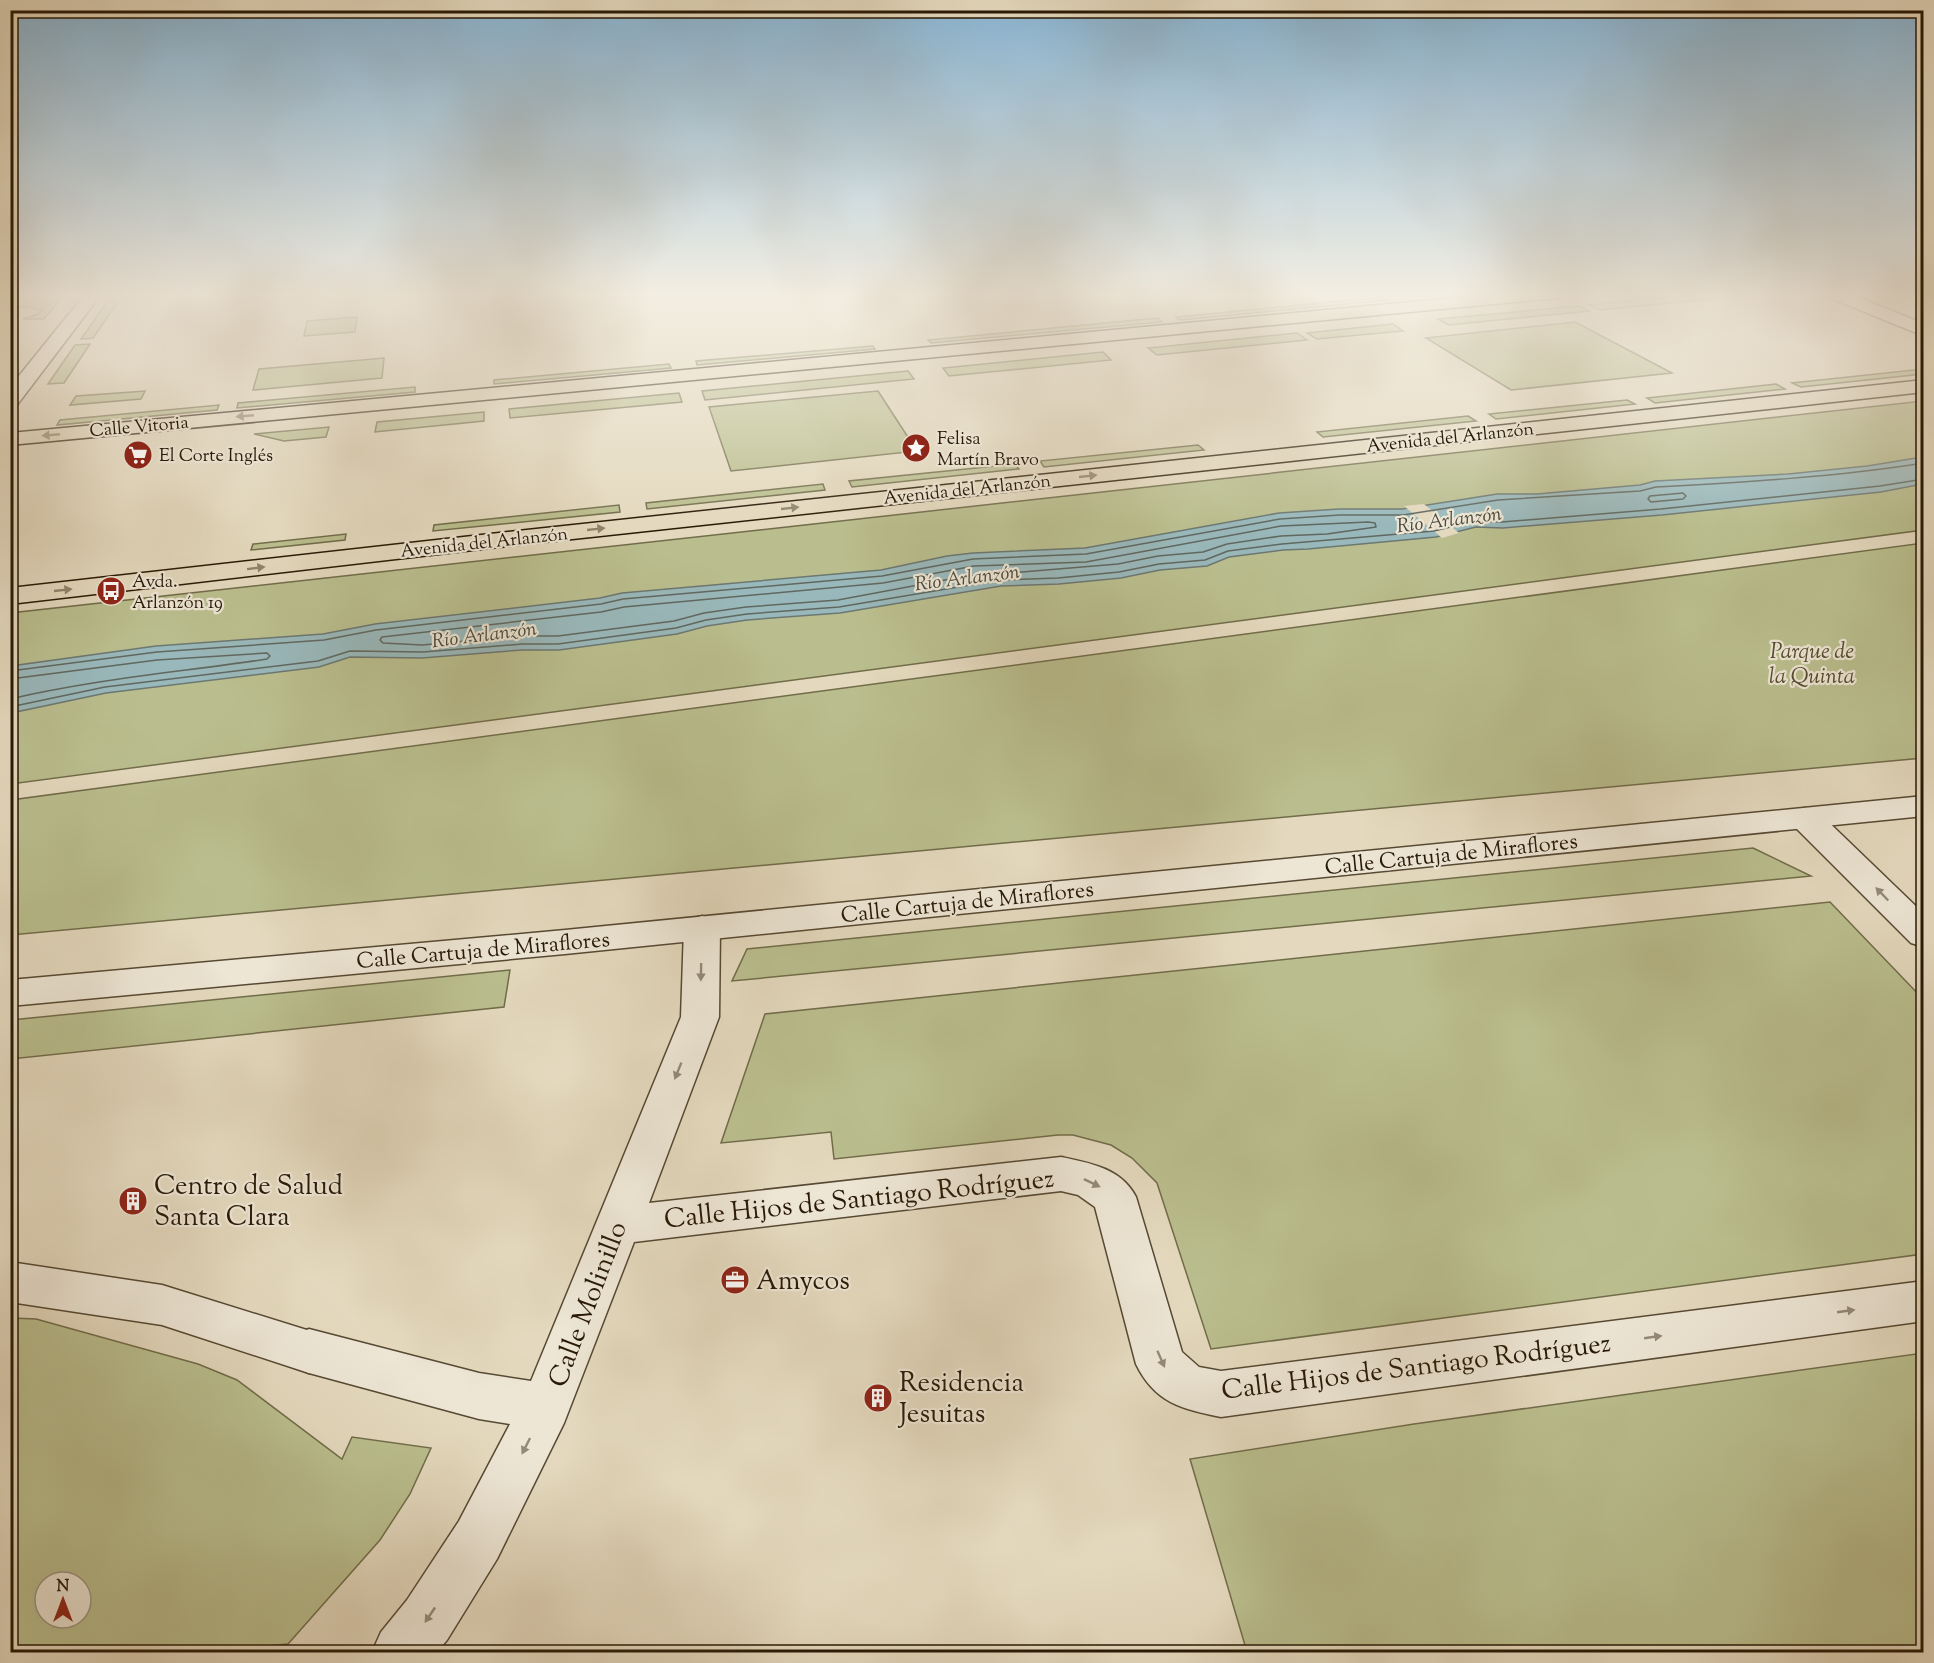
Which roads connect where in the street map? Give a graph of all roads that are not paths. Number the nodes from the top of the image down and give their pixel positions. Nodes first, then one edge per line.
1 (34, 371) edge
2 (729, 371) edge
3 (1923, 386) edge
4 (10, 401) edge
5 (10, 438) edge
6 (10, 596) edge
7 (1923, 806) edge
8 (1805, 818) junction
9 (702, 928) junction
10 (1923, 935) edge
11 (10, 993) edge
12 (618, 1225) junction
13 (10, 1282) edge
14 (1923, 1301) edge
15 (546, 1407) junction
16 (401, 1653) edge

1 - 4 street
2 -> 5 highway, Calle Vitoria
6 -> 3 highway, Avenida del Arlanzón
7 - 8 street, Calle Cartuja de Miraflores
8 - 9 street, Calle Cartuja de Miraflores
10 -> 8 street
9 - 11 street, Calle Cartuja de Miraflores
9 -> 12 street, Calle Molinillo
12 -> 14 street, Calle Hijos de Santiago Rodríguez
12 - 15 street, Calle Molinillo
13 - 15 street
15 -> 16 street, Calle Molinillo

